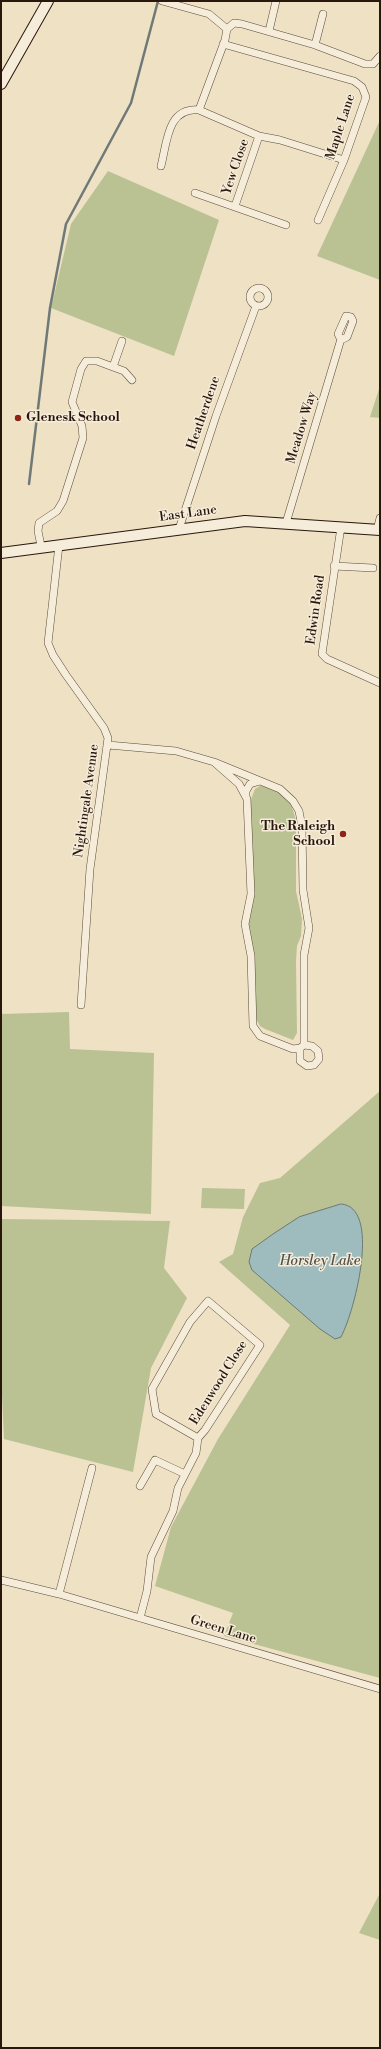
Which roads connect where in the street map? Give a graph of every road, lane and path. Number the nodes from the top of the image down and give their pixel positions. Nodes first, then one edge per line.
1 (48, 1) edge
2 (162, 1) edge
3 (276, 1) edge
4 (323, 14) dead end
5 (226, 29) junction
6 (269, 31) junction
7 (223, 44) junction
8 (315, 45) junction
9 (380, 56) edge
10 (1, 84) edge
11 (199, 110) junction
12 (259, 136) junction
13 (344, 160) junction
14 (162, 166) dead end
15 (195, 193) dead end
16 (235, 206) junction
17 (318, 220) dead end
18 (286, 225) dead end
19 (256, 306) dead end
20 (342, 339) dead end
21 (122, 341) dead end
22 (113, 367) junction
23 (132, 380) dead end
24 (380, 518) edge
25 (286, 523) junction
26 (341, 527) junction
27 (178, 529) junction
28 (379, 530) edge
29 (59, 545) junction
30 (41, 546) junction
31 (1, 553) edge
32 (334, 566) junction
33 (373, 568) dead end
34 (380, 684) edge
35 (108, 745) junction
36 (214, 762) junction
37 (262, 782) junction
38 (246, 799) junction
39 (81, 1005) dead end
40 (198, 1438) junction
41 (92, 1468) dead end
42 (185, 1474) junction
43 (140, 1486) dead end
44 (1, 1580) edge
45 (59, 1594) junction
46 (140, 1618) junction
47 (380, 1689) edge

1 - 10 street
2 - 5 street
3 - 6 street
4 - 8 street
5 - 6 street
5 - 7 street
6 - 8 street
7 - 11 street
7 - 13 street, Maple Lane
8 - 9 street
11 - 12 street
11 - 14 street
12 - 13 street
12 - 16 street, Yew Close
13 - 17 street, Maple Lane
15 - 16 street, Yew Close
16 - 18 street, Yew Close
19 - 27 street, Heatherdene
20 - 25 street, Meadow Way
21 - 22 street
22 - 23 street
22 - 30 street
24 - 28 street
25 - 26 street, East Lane
25 - 27 street, East Lane
26 - 28 street, East Lane
26 - 32 street, Edwin Road
27 - 29 street, East Lane
29 - 30 street, East Lane
29 - 35 street, Nightingale Avenue
30 - 31 street, East Lane
32 - 33 street
32 - 34 street, Edwin Road
35 - 36 street
35 - 39 street, Nightingale Avenue
36 - 37 street
36 - 38 street
37 - 38 street
37 - 38 street
40 - 40 street, Edenwood Close
40 - 42 street, Edenwood Close
41 - 45 street
42 - 43 street
42 - 46 street, Edenwood Close
44 - 45 street, Green Lane
45 - 46 street, Green Lane
46 - 47 street, Green Lane

